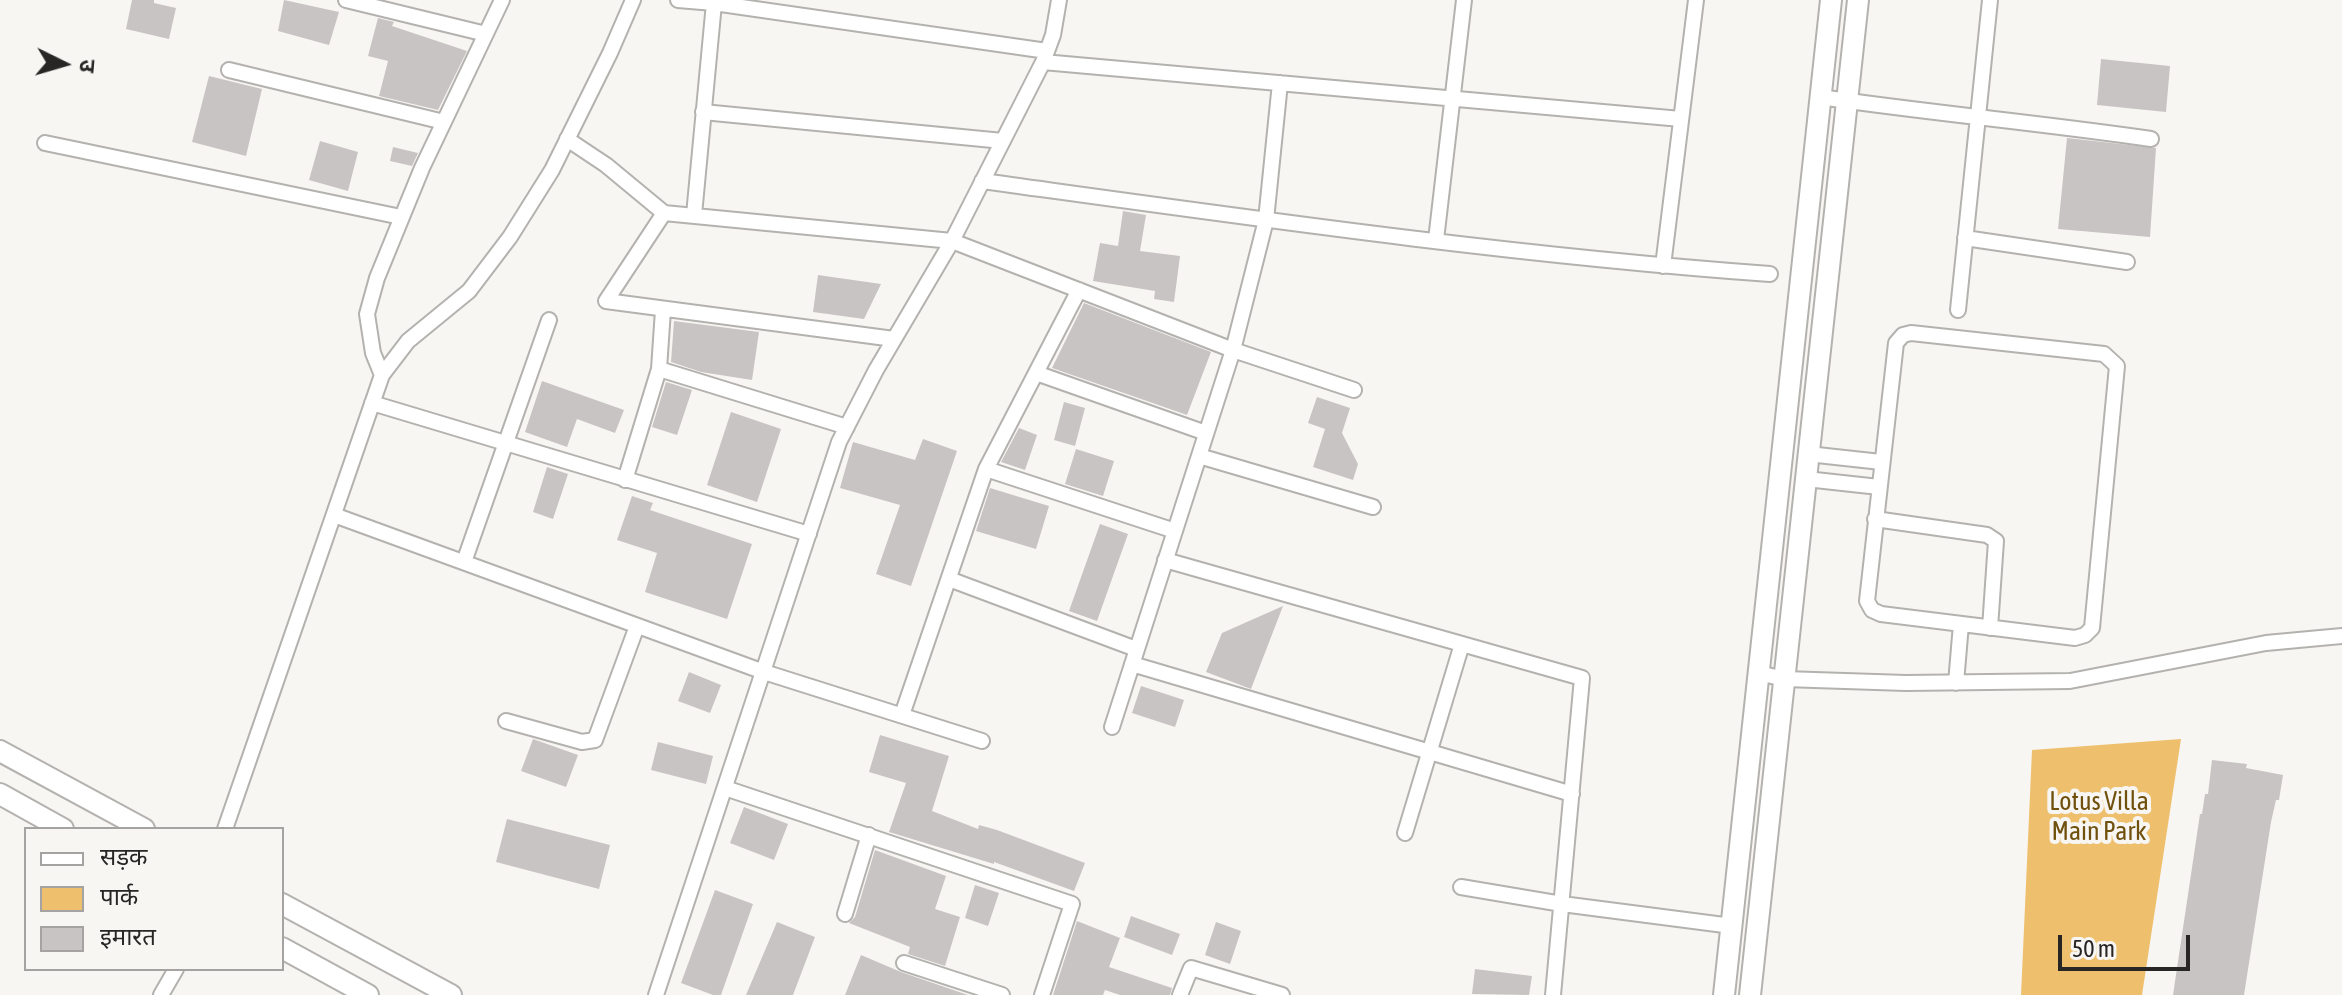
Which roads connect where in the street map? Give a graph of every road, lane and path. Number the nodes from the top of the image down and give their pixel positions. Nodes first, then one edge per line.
1 (346, 0) edge
2 (502, 0) edge
3 (633, 0) edge
4 (678, 0) edge
5 (1059, 0) edge
6 (1464, 0) edge
7 (1696, 0) edge
8 (1831, 0) edge
9 (1858, 0) edge
10 (1990, 0) edge
11 (714, 3) junction
12 (486, 34) junction
13 (1045, 56) junction
14 (229, 70) dead end
15 (1280, 83) junction
16 (1820, 97) junction
17 (1453, 98) junction
18 (1847, 101) junction
19 (703, 112) junction
20 (1977, 117) junction
21 (1681, 119) junction
22 (444, 122) junction
23 (567, 139) junction
24 (2151, 139) dead end
25 (1003, 141) junction
26 (45, 143) dead end
27 (982, 181) junction
28 (664, 213) junction
29 (694, 215) junction
30 (401, 217) junction
31 (1266, 220) junction
32 (1965, 238) junction
33 (1436, 240) junction
34 (952, 241) junction
35 (2127, 262) dead end
36 (1663, 266) junction
37 (1770, 274) dead end
38 (1079, 290) junction
39 (663, 310) junction
40 (1958, 310) dead end
41 (549, 320) dead end
42 (894, 339) junction
43 (1233, 350) junction
44 (659, 369) junction
45 (1036, 373) junction
46 (382, 375) junction
47 (1354, 390) dead end
48 (372, 403) junction
49 (847, 427) junction
50 (1206, 433) junction
51 (507, 443) junction
52 (1808, 454) junction
53 (1199, 456) junction
54 (1881, 462) junction
55 (986, 469) junction
56 (1806, 479) junction
57 (625, 480) junction
58 (1879, 487) junction
59 (1373, 507) dead end
60 (334, 515) junction
61 (1875, 519) junction
62 (1175, 531) junction
63 (809, 534) junction
64 (1165, 560) junction
65 (464, 562) junction
66 (949, 579) junction
67 (1961, 624) junction
68 (637, 626) junction
69 (1990, 628) junction
70 (2342, 636) edge
71 (1462, 644) junction
72 (1136, 649) junction
73 (1132, 664) junction
74 (764, 672) junction
75 (1759, 673) junction
76 (1784, 679) junction
77 (1956, 683) junction
78 (902, 715) junction
79 (506, 721) dead end
80 (1112, 727) dead end
81 (982, 741) dead end
82 (0, 751) edge
83 (1431, 753) junction
84 (725, 788) junction
85 (0, 794) edge
86 (1572, 794) junction
87 (59, 827) edge
88 (140, 827) edge
89 (226, 827) edge
90 (1405, 833) dead end
91 (869, 835) junction
92 (1461, 887) dead end
93 (1562, 904) junction
94 (284, 905) edge
95 (845, 914) dead end
96 (1732, 926) junction
97 (284, 949) edge
98 (904, 963) dead end
99 (175, 971) edge
100 (161, 995) edge
101 (368, 995) edge
102 (451, 995) edge
103 (656, 995) edge
104 (1002, 995) edge
105 (1042, 995) edge
106 (1180, 995) edge
107 (1282, 995) edge
108 (1553, 995) edge
109 (1724, 995) edge
110 (1750, 995) edge

1 - 12 street
2 - 12 street
3 - 23 street
4 - 11 street
5 - 13 street
6 - 17 street
7 - 21 street
8 - 16 street
9 - 18 street
10 - 20 street
11 - 13 street
11 - 19 street
12 - 22 street
13 - 15 street
13 - 25 street
14 - 22 street
15 - 17 street
15 - 31 street
16 - 18 street
16 - 75 street
17 - 21 street
17 - 33 street
18 - 20 street
18 - 52 street
19 - 25 street
19 - 29 street
20 - 24 street
20 - 32 street
21 - 36 street
22 - 30 street
23 - 28 street
23 - 46 street
25 - 27 street
26 - 30 street
27 - 31 street
27 - 34 street
28 - 29 street
28 - 39 street
29 - 34 street
30 - 46 street
31 - 33 street
31 - 43 street
32 - 35 street
32 - 40 street
33 - 36 street
34 - 38 street
34 - 42 street
36 - 37 street
38 - 43 street
38 - 45 street
39 - 42 street
39 - 44 street
41 - 51 street
42 - 49 street
43 - 47 street
43 - 50 street
44 - 49 street
44 - 57 street
45 - 50 street
45 - 55 street
46 - 48 street
48 - 51 street
48 - 60 street
49 - 63 street
50 - 53 street
51 - 57 street
51 - 65 street
52 - 54 street
52 - 56 street
53 - 59 street
53 - 62 street
54 - 58 street
54 - 69 street
55 - 62 street
55 - 66 street
56 - 58 street
56 - 76 street
57 - 63 street
58 - 61 street
60 - 65 street
60 - 89 street
61 - 67 street
61 - 69 street
62 - 64 street
63 - 74 street
64 - 71 street
64 - 72 street
65 - 68 street
66 - 72 street
66 - 78 street
67 - 69 street
67 - 77 street
68 - 74 street
68 - 79 street
70 - 77 street
71 - 83 street
71 - 86 street
72 - 73 street
73 - 80 street
73 - 83 street
74 - 78 street
74 - 84 street
75 - 76 street
75 - 96 street
76 - 77 street
76 - 110 street
78 - 81 street
82 - 88 street
83 - 86 street
83 - 90 street
84 - 91 street
84 - 103 street
85 - 87 street
86 - 93 street
91 - 95 street
91 - 105 street
92 - 93 street
93 - 96 street
93 - 108 street
94 - 102 street
96 - 109 street
97 - 101 street
98 - 104 street
99 - 100 street
106 - 107 street

